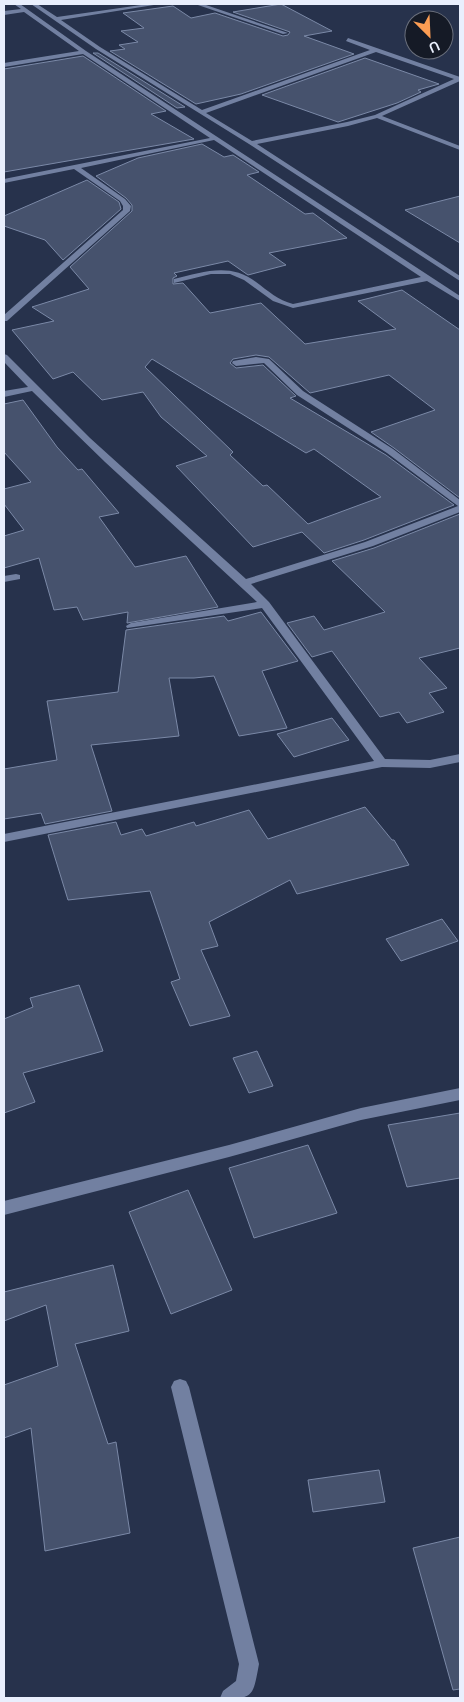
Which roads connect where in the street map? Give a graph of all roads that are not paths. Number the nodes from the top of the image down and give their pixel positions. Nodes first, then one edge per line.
1 (17, 4) edge
2 (34, 4) edge
3 (157, 4) edge
4 (198, 4) edge
5 (26, 10) junction
6 (4, 13) edge
7 (56, 19) junction
8 (285, 33) dead end
9 (348, 40) dead end
10 (375, 50) junction
11 (84, 52) junction
12 (4, 65) edge
13 (459, 79) edge
14 (202, 112) junction
15 (377, 116) junction
16 (218, 138) junction
17 (251, 143) junction
18 (460, 148) edge
19 (75, 167) junction
20 (4, 181) edge
21 (428, 278) junction
22 (460, 279) edge
23 (177, 281) dead end
24 (460, 299) edge
25 (4, 319) edge
26 (4, 358) edge
27 (236, 363) dead end
28 (33, 388) junction
29 (4, 394) edge
30 (460, 504) edge
31 (460, 509) edge
32 (16, 577) dead end
33 (4, 579) edge
34 (245, 583) junction
35 (265, 604) junction
36 (131, 626) dead end
37 (460, 758) edge
38 (382, 763) junction
39 (4, 838) edge
40 (460, 1094) edge
41 (4, 1208) edge
42 (180, 1387) dead end
43 (230, 1698) edge

1 - 5 street
2 - 7 street
3 - 7 street
4 - 8 street
5 - 6 street
5 - 11 street
7 - 14 street
9 - 10 street
10 - 13 street
10 - 14 street
11 - 12 street
11 - 16 street
13 - 15 street
14 - 17 street
15 - 17 street
15 - 18 street
16 - 19 street
16 - 21 street
17 - 22 street
19 - 20 street
19 - 25 street
21 - 23 street
21 - 24 street
26 - 28 street
27 - 30 street
28 - 29 street
28 - 34 street
31 - 34 street
32 - 33 street
34 - 35 street
35 - 36 street
35 - 38 street
37 - 38 street
38 - 39 street
40 - 41 street
42 - 43 street

